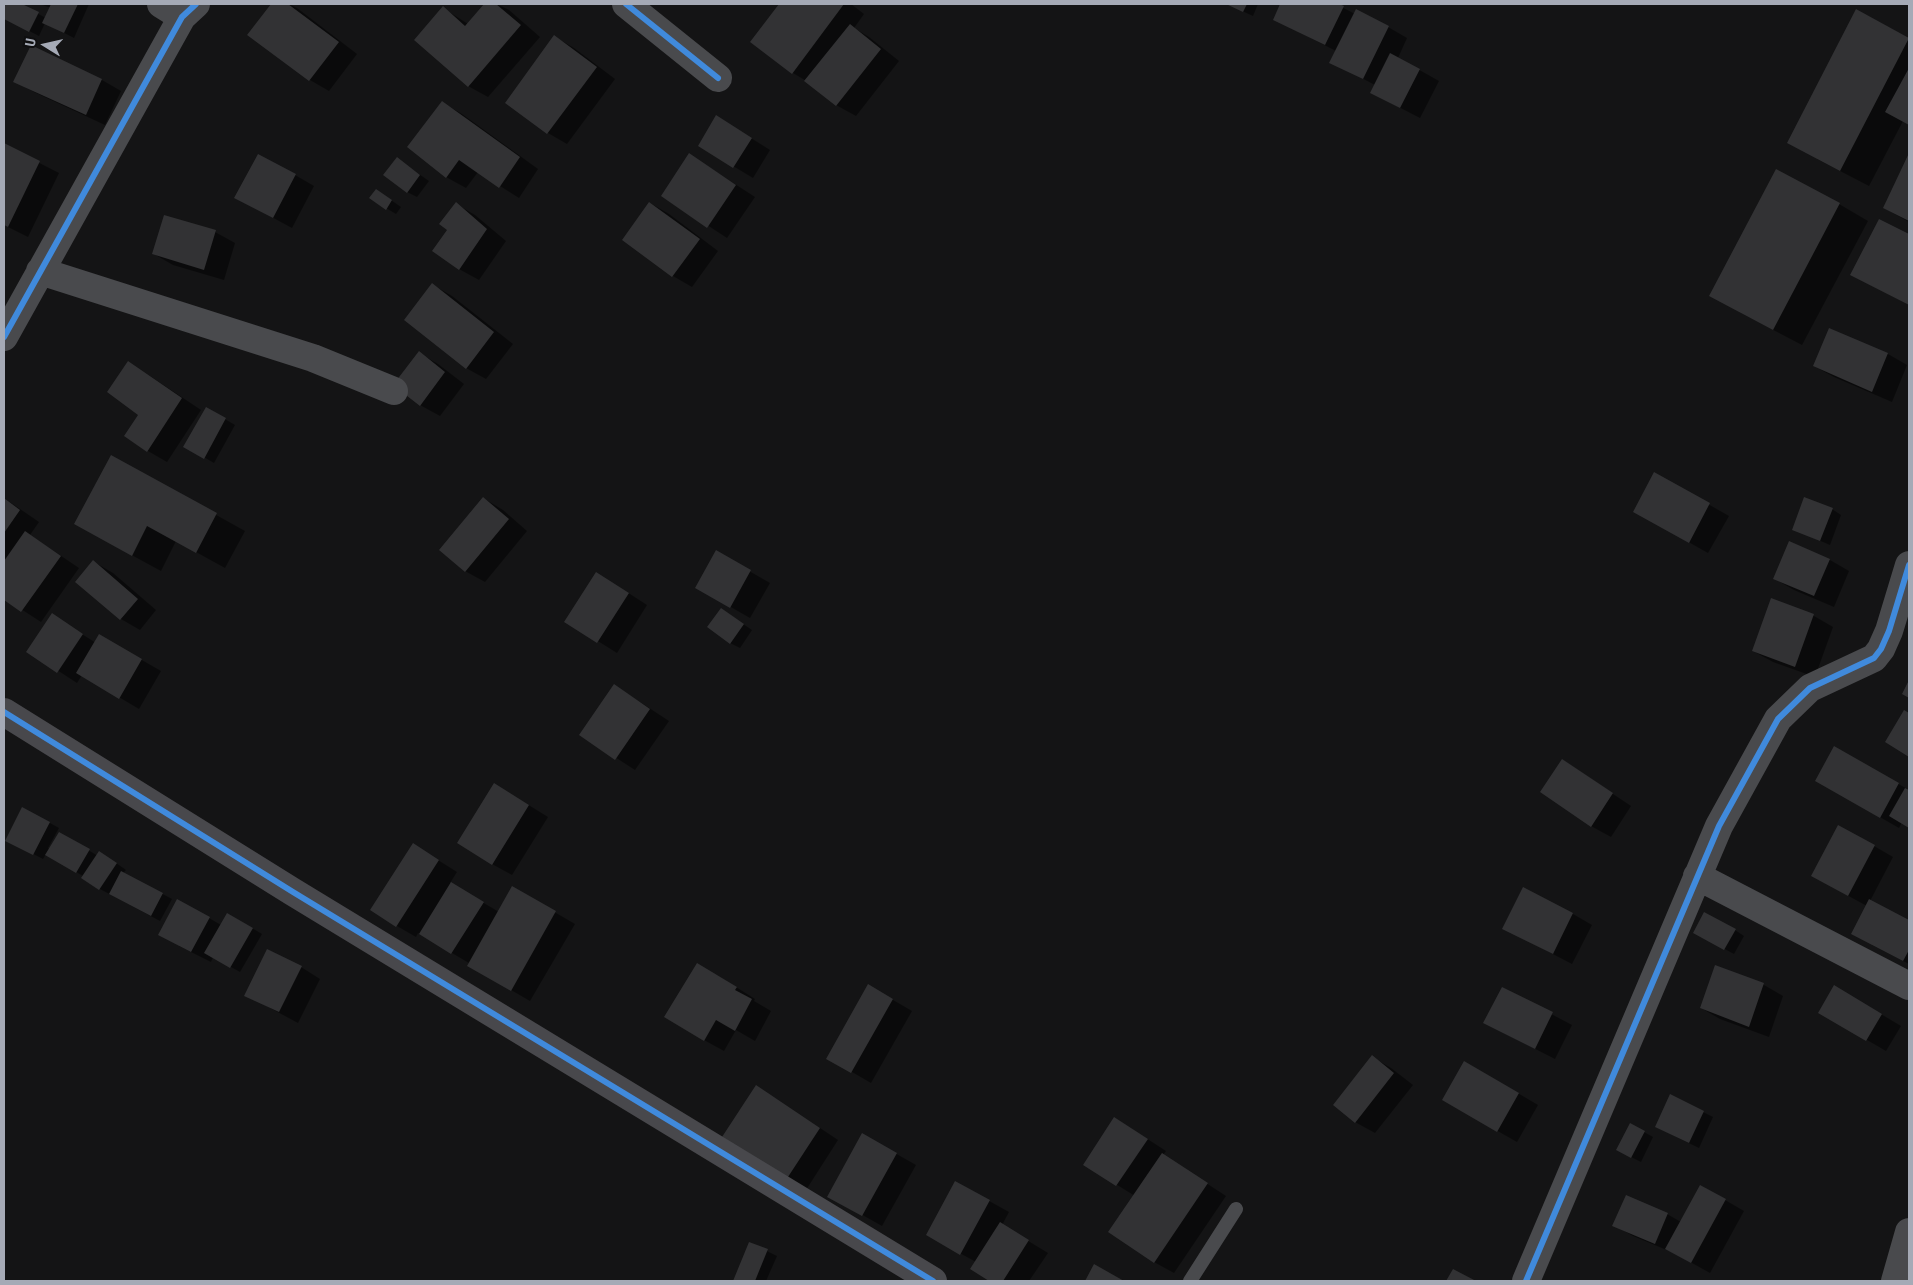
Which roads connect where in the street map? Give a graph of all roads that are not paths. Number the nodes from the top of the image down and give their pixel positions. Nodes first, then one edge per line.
1 (626, 4) edge
2 (180, 8) edge
3 (718, 78) dead end
4 (40, 271) junction
5 (4, 337) edge
6 (394, 391) dead end
7 (1909, 565) edge
8 (4, 712) edge
9 (1697, 876) junction
10 (1909, 986) edge
11 (1236, 1209) dead end
12 (1909, 1232) edge
13 (933, 1281) edge
14 (1190, 1281) edge
15 (1526, 1281) edge
16 (1896, 1281) edge

1 - 3 street
2 - 4 street
4 - 5 street
4 - 6 street
7 - 9 street
8 - 13 street
9 - 10 street
9 - 15 street
11 - 14 lane
12 - 16 street

